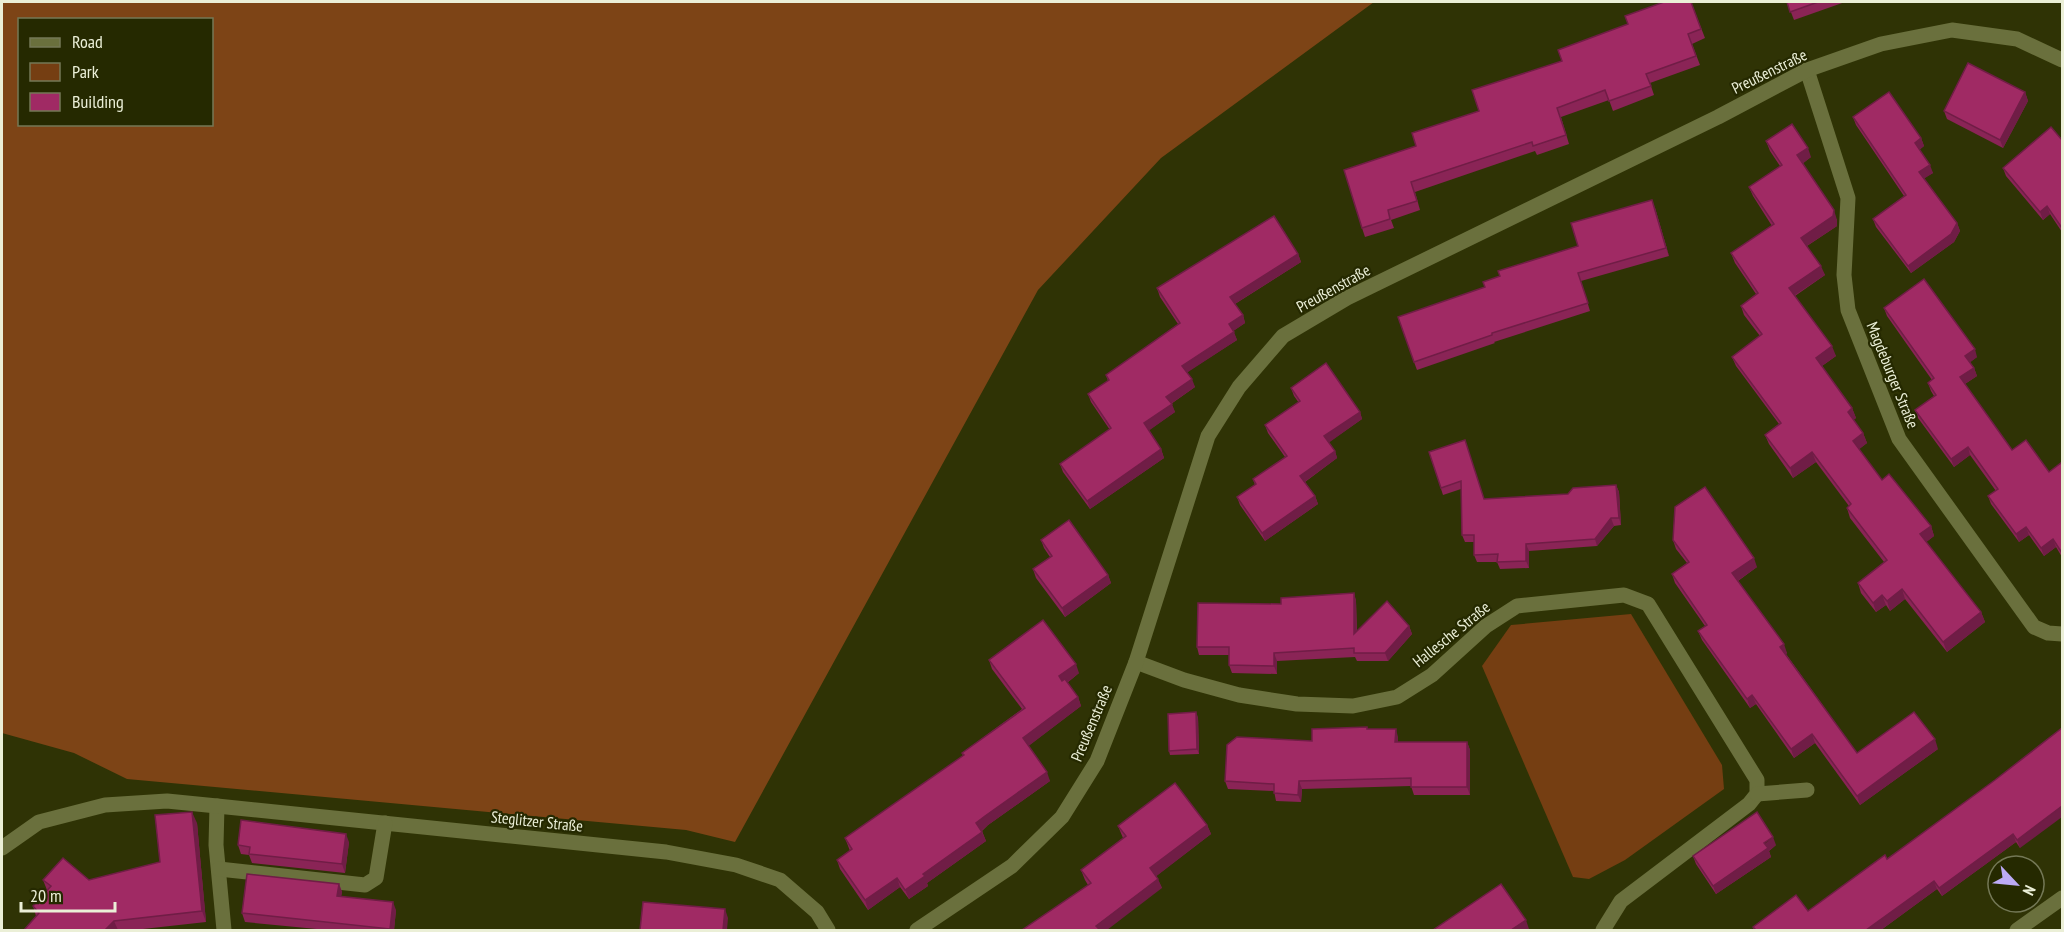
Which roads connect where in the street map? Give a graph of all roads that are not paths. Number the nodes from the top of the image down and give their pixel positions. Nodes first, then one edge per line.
1 (2062, 60) edge
2 (1807, 70) junction
3 (2062, 634) edge
4 (1136, 662) junction
5 (1807, 790) dead end
6 (1757, 794) junction
7 (217, 806) junction
8 (385, 823) junction
9 (2, 848) edge
10 (219, 869) junction
11 (2062, 898) edge
12 (224, 930) edge
13 (828, 930) edge
14 (917, 930) edge
15 (1603, 930) edge
16 (2017, 930) edge

1 - 2 street, Preußenstraße
2 - 3 street, Magdeburger Straße
2 - 4 street, Preußenstraße
4 - 6 street, Hallesche Straße
4 - 14 street, Preußenstraße
5 - 6 street
6 - 15 street
7 - 8 street, Steglitzer Straße
7 - 9 street, Steglitzer Straße
7 - 10 street
8 - 10 street
8 - 13 street, Steglitzer Straße
10 - 12 street
11 - 16 street

